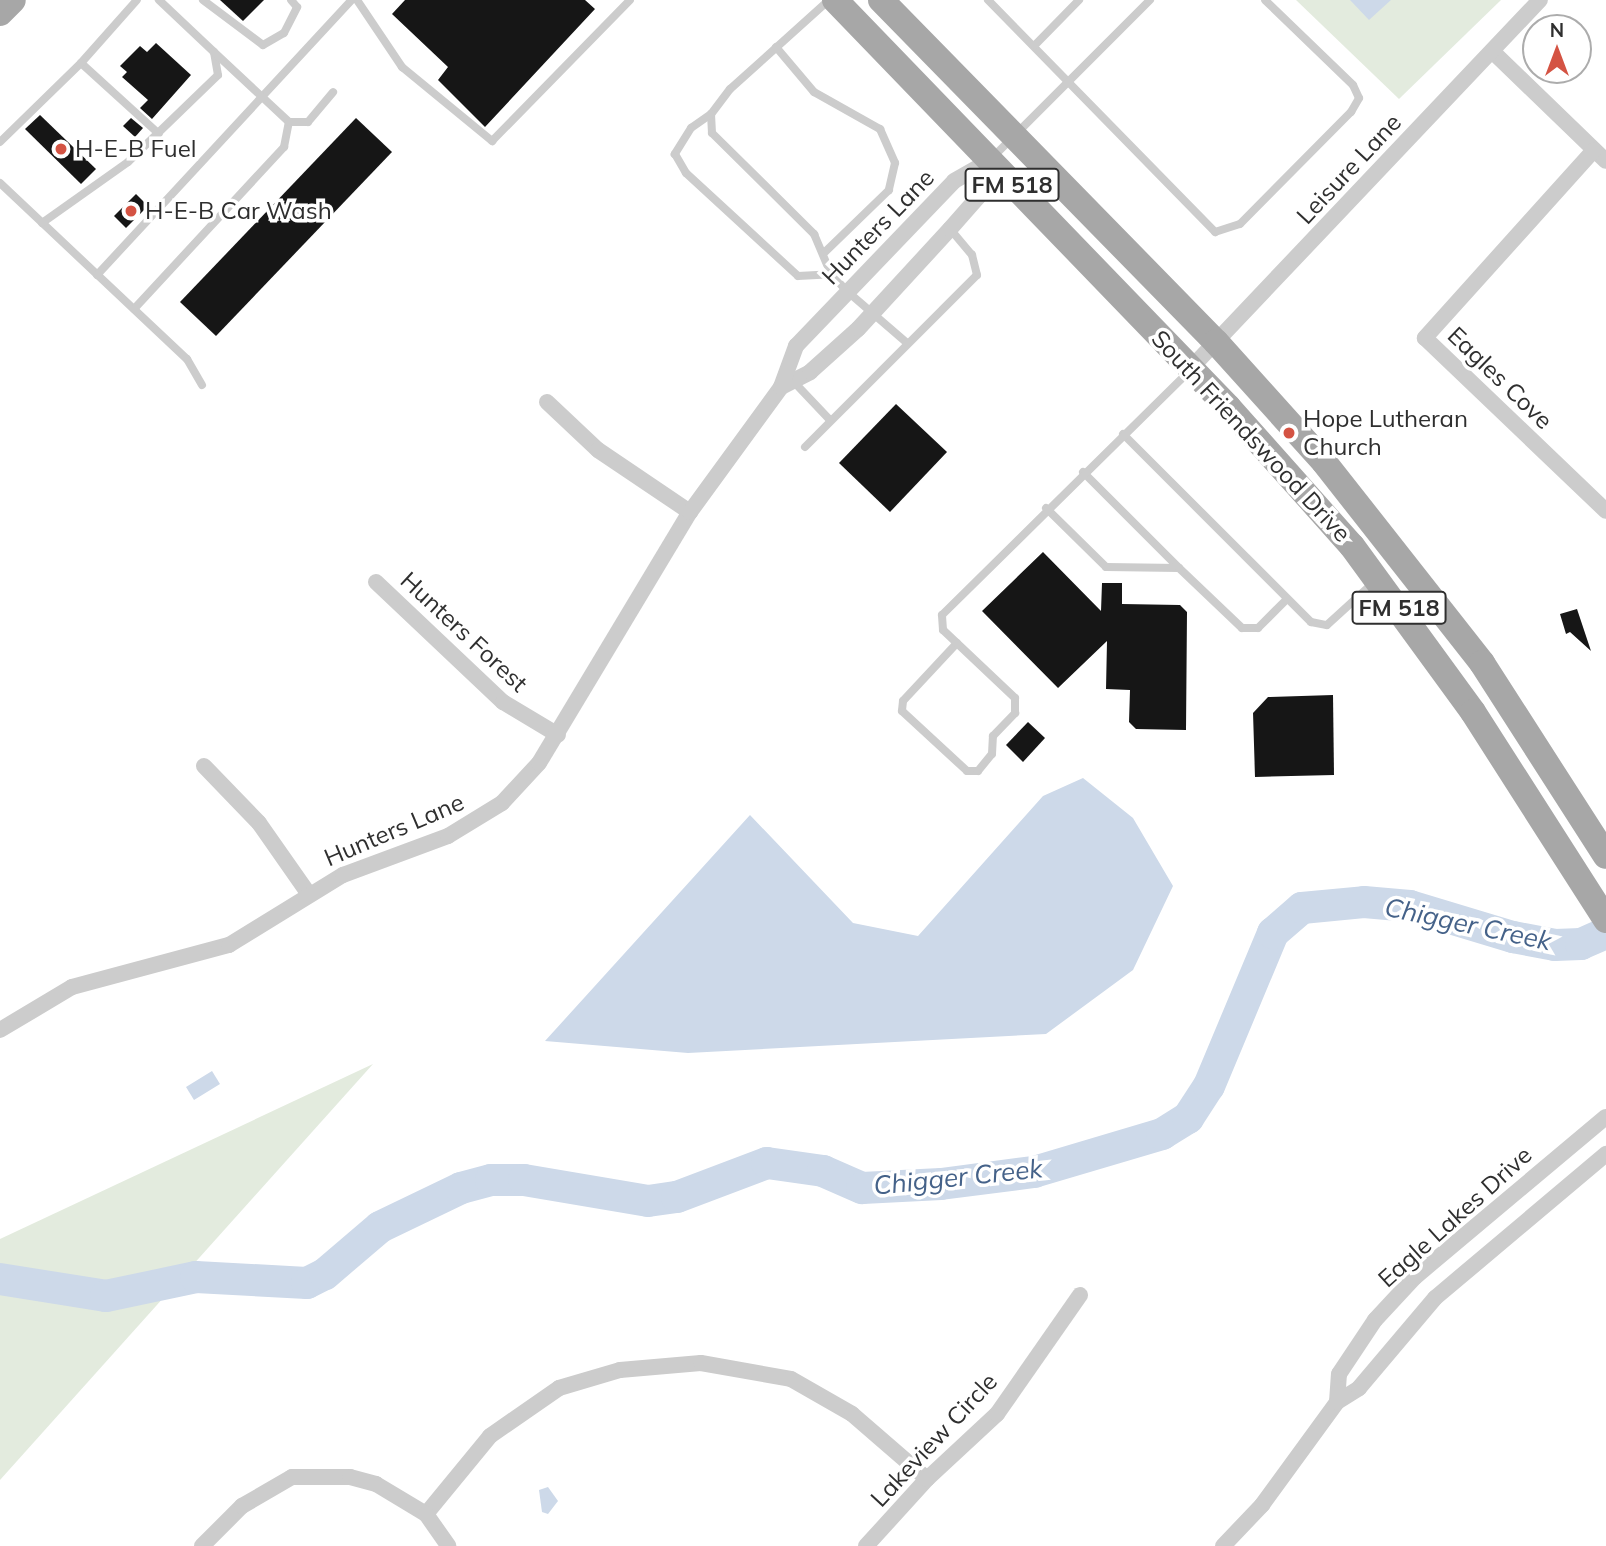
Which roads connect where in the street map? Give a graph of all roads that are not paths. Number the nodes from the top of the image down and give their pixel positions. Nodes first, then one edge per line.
1 (13, 0) edge
2 (136, 0) edge
3 (159, 0) edge
4 (203, 0) edge
5 (290, 0) edge
6 (355, 0) edge
7 (631, 0) edge
8 (830, 0) edge
9 (835, 0) edge
10 (881, 0) edge
11 (1079, 0) edge
12 (1150, 0) edge
13 (1265, 0) edge
14 (1540, 0) edge
15 (994, 2) edge
16 (0, 13) edge
17 (1035, 45) junction
18 (776, 47) junction
19 (1492, 51) junction
20 (214, 52) junction
21 (81, 63) junction
22 (1070, 83) junction
23 (333, 92) dead end
24 (261, 96) junction
25 (711, 114) junction
26 (289, 122) junction
27 (159, 134) junction
28 (1014, 139) junction
29 (0, 142) edge
30 (1600, 156) edge
31 (989, 161) junction
32 (0, 183) edge
33 (42, 223) junction
34 (950, 229) junction
35 (825, 253) junction
36 (831, 274) junction
37 (97, 275) junction
38 (848, 292) junction
39 (134, 309) junction
40 (873, 312) junction
41 (1216, 342) junction
42 (907, 343) junction
43 (1191, 368) junction
44 (787, 384) junction
45 (202, 385) dead end
46 (547, 402) dead end
47 (830, 420) junction
48 (1123, 435) junction
49 (805, 447) dead end
50 (1083, 472) junction
51 (1046, 508) junction
52 (1606, 511) edge
53 (690, 512) junction
54 (1179, 568) junction
55 (1378, 578) junction
56 (376, 582) dead end
57 (1287, 599) junction
58 (957, 643) junction
59 (558, 735) junction
60 (204, 766) dead end
61 (1604, 852) edge
62 (308, 893) junction
63 (1606, 920) edge
64 (0, 1030) edge
65 (1606, 1117) edge
66 (1606, 1154) edge
67 (1080, 1295) dead end
68 (1337, 1402) junction
69 (926, 1479) junction
70 (426, 1514) junction
71 (202, 1546) edge
72 (448, 1546) edge
73 (866, 1546) edge
74 (1223, 1546) edge

1 - 16 main road
2 - 21 lane
3 - 20 lane
4 - 5 lane
6 - 7 lane
6 - 24 lane
8 - 18 lane
9 - 31 main road, South Friendswood Drive / FM 518
10 - 28 main road, South Friendswood Drive / FM 518
11 - 17 lane
12 - 22 lane
13 - 22 lane
14 - 19 street, Leisure Lane
15 - 17 lane
17 - 22 lane
18 - 25 lane
18 - 35 lane
19 - 30 street
19 - 41 street, Leisure Lane
20 - 24 lane
20 - 27 lane
21 - 27 lane
21 - 29 lane
22 - 28 lane
23 - 26 lane
24 - 26 lane
24 - 37 lane
25 - 35 lane
25 - 36 lane
26 - 39 lane
27 - 33 lane
28 - 31 lane
28 - 41 main road, South Friendswood Drive / FM 518
30 - 52 street, Eagles Cove
31 - 34 street, Hunters Lane
31 - 38 street, Hunters Lane
31 - 43 main road, South Friendswood Drive / FM 518
32 - 33 lane
33 - 37 lane
34 - 40 street, Hunters Lane
34 - 42 lane
35 - 36 lane
36 - 38 lane
37 - 39 lane
38 - 40 lane
38 - 44 street, Hunters Lane
39 - 45 lane
40 - 42 lane
40 - 44 street, Hunters Lane
41 - 43 street, Leisure Lane
41 - 61 main road, South Friendswood Drive / FM 518
42 - 47 lane
43 - 48 lane
43 - 55 main road, South Friendswood Drive / FM 518
44 - 47 lane
44 - 53 street, Hunters Lane
46 - 53 street
47 - 49 lane
48 - 50 lane
48 - 57 lane
50 - 51 lane
50 - 54 lane
51 - 54 lane
51 - 58 lane
53 - 59 street, Hunters Lane
54 - 57 lane
55 - 57 lane
55 - 63 main road, South Friendswood Drive / FM 518
56 - 59 street, Hunters Forest
58 - 58 lane
59 - 62 street, Hunters Lane
60 - 62 street
62 - 64 street, Hunters Lane
65 - 68 street, Eagle Lakes Drive
66 - 68 street, Eagle Lakes Drive
67 - 69 street, Lakeview Circle
68 - 74 street, Eagle Lakes Drive
69 - 70 street
69 - 73 street, Lakeview Circle
70 - 71 street
70 - 72 street

